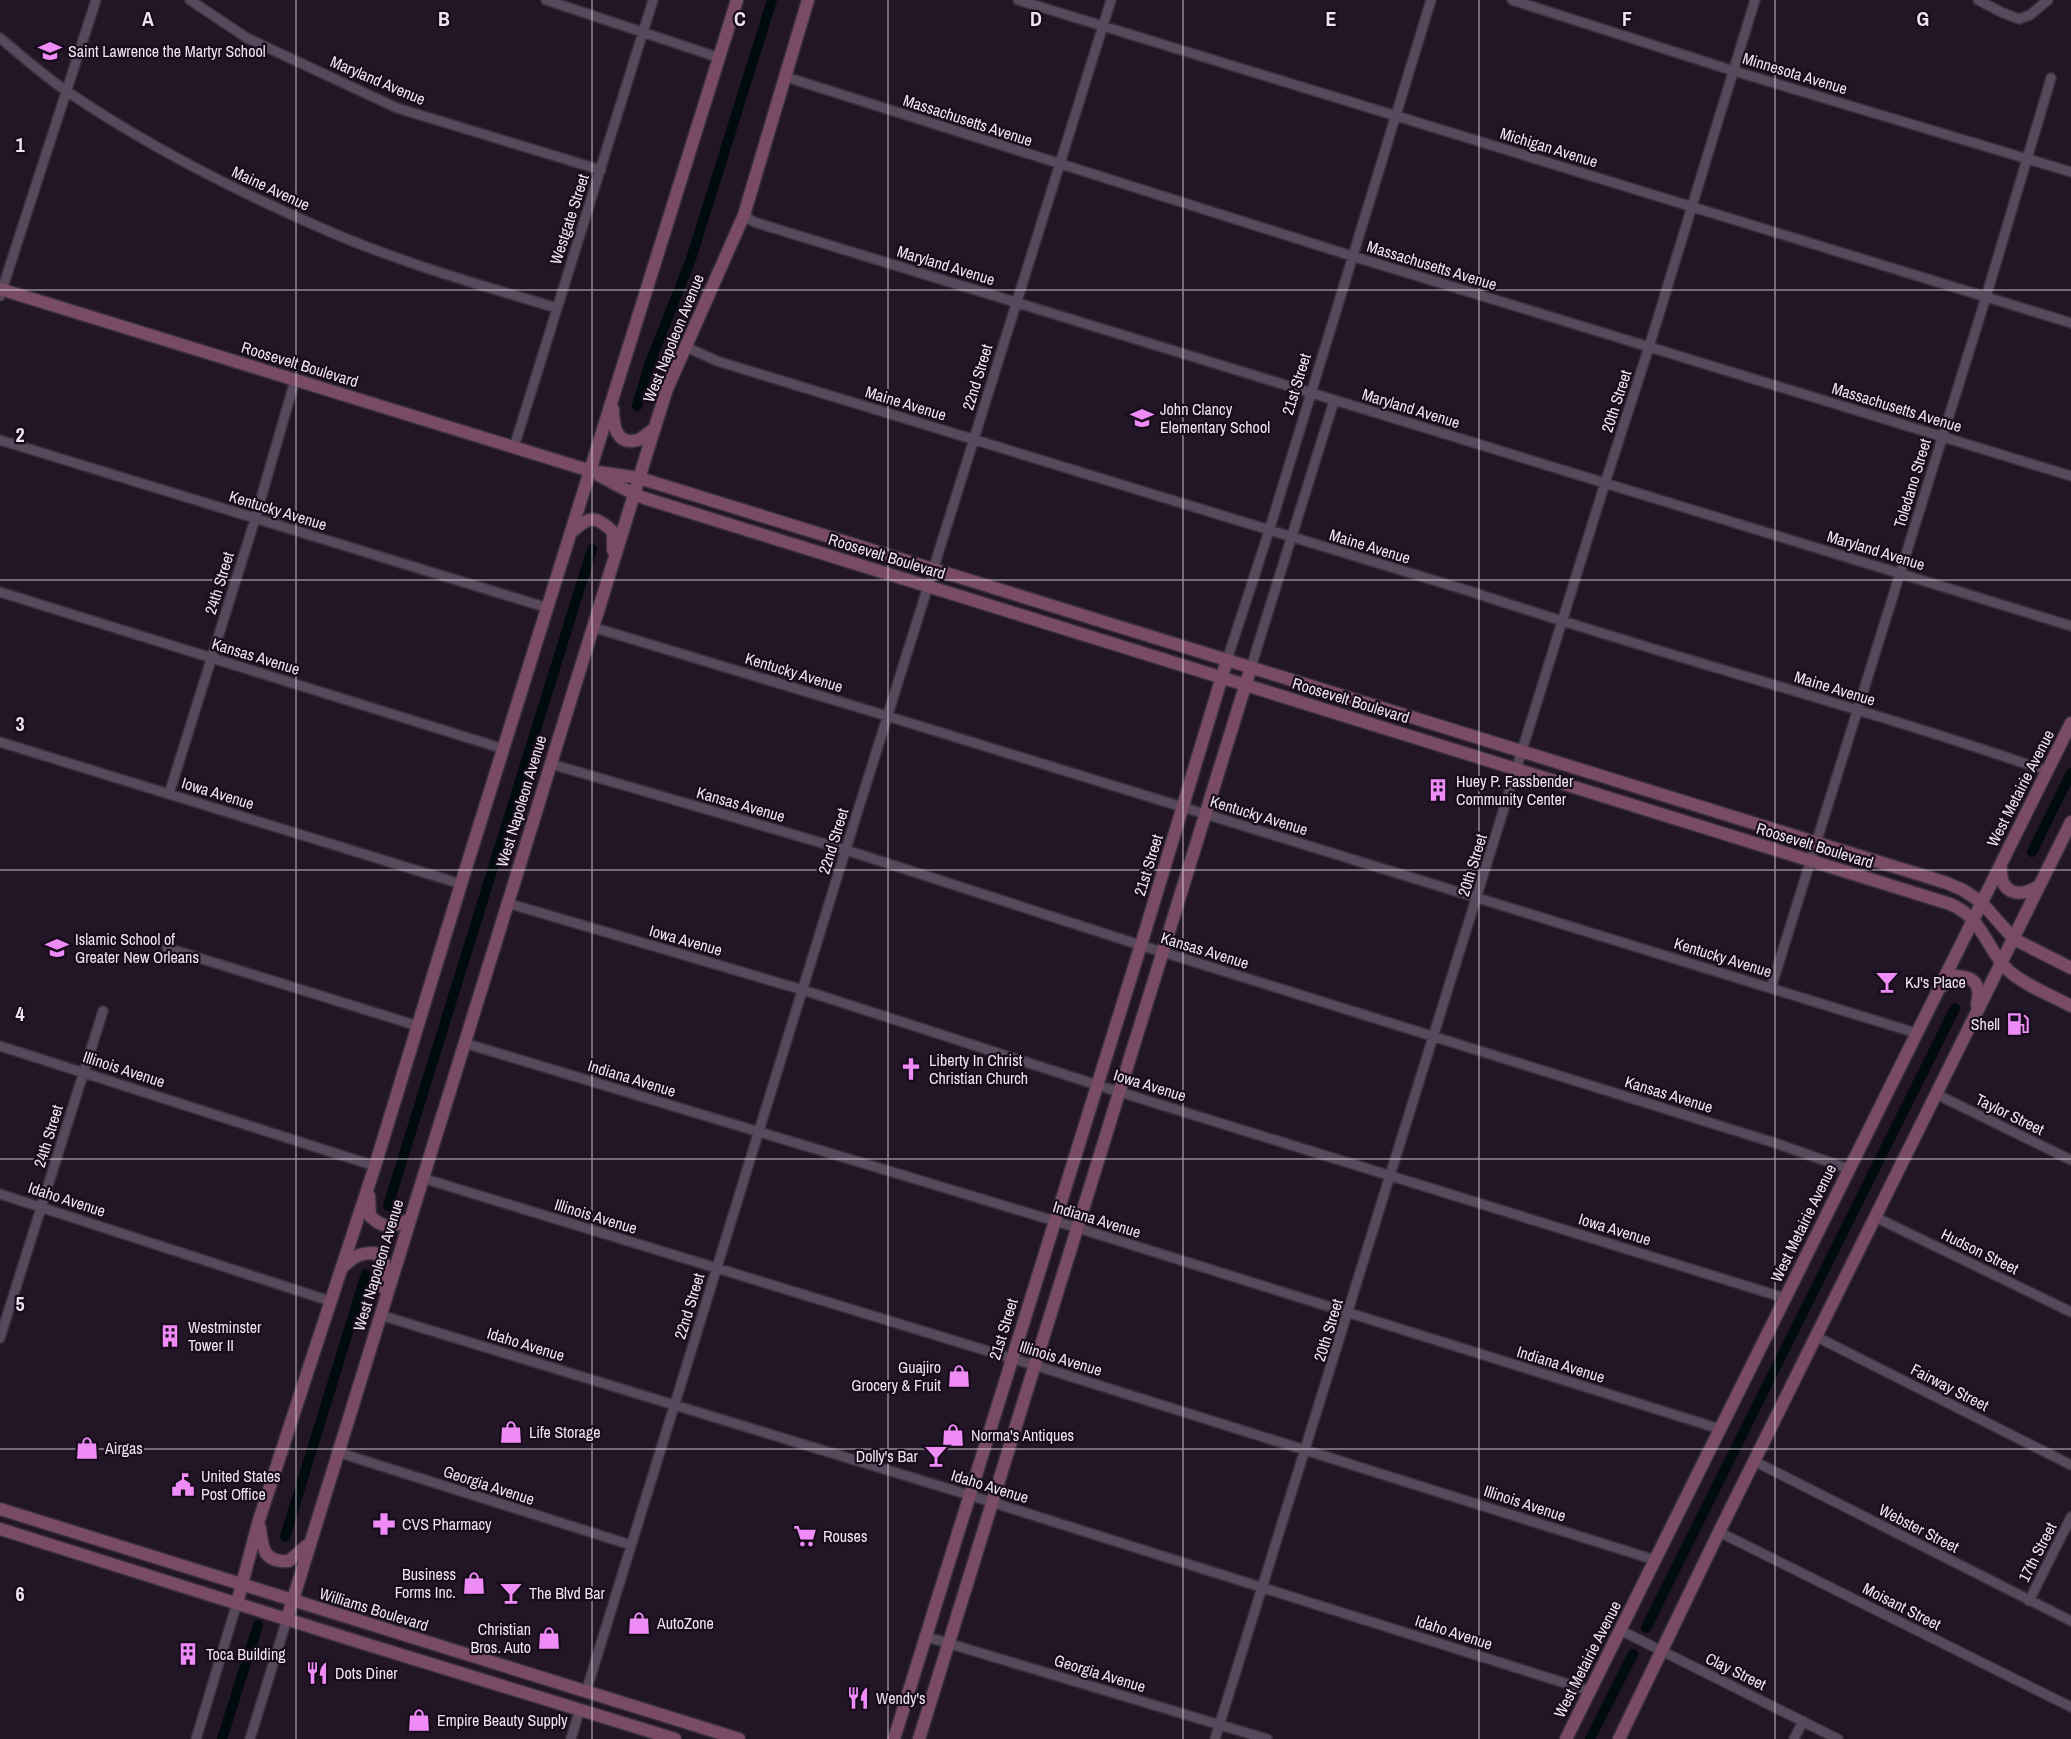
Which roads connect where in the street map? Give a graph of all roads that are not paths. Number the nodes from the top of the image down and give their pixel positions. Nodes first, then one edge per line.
1 (96, 0) edge
2 (190, 0) edge
3 (546, 0) edge
4 (653, 0) edge
5 (737, 0) edge
6 (808, 0) edge
7 (1018, 0) edge
8 (1111, 0) edge
9 (1431, 0) edge
10 (1512, 0) edge
11 (1755, 0) edge
12 (1978, 0) edge
13 (2048, 0) edge
14 (1103, 26) junction
15 (643, 31) junction
16 (0, 38) edge
17 (720, 58) junction
18 (1734, 71) junction
19 (786, 77) junction
20 (2051, 78) dead end
21 (66, 91) junction
22 (1395, 115) junction
23 (2028, 159) junction
24 (1059, 164) junction
25 (601, 170) junction
26 (2071, 172) edge
27 (1692, 207) junction
28 (744, 215) junction
29 (1352, 256) junction
30 (1, 291) edge
31 (1986, 297) junction
32 (1016, 302) junction
33 (557, 308) junction
34 (2071, 323) edge
35 (686, 347) junction
36 (1649, 347) junction
37 (295, 380) junction
38 (1311, 394) junction
39 (614, 396) junction
40 (1334, 401) junction
41 (654, 429) junction
42 (1943, 436) junction
43 (974, 439) junction
44 (0, 440) edge
45 (514, 447) junction
46 (591, 471) junction
47 (2071, 476) edge
48 (639, 478) junction
49 (1605, 483) junction
50 (634, 494) junction
51 (255, 519) junction
52 (1269, 531) junction
53 (572, 532) junction
54 (1291, 537) junction
55 (613, 563) junction
56 (934, 569) junction
57 (1900, 573) junction
58 (928, 587) junction
59 (0, 592) edge
60 (548, 608) junction
61 (1562, 622) junction
62 (2071, 626) edge
63 (592, 627) junction
64 (212, 658) junction
65 (1227, 660) junction
66 (1251, 666) junction
67 (1221, 677) junction
68 (1245, 684) junction
69 (1857, 710) junction
70 (887, 716) junction
71 (2071, 723) edge
72 (0, 742) edge
73 (504, 749) junction
74 (1523, 751) junction
75 (551, 764) junction
76 (1517, 770) junction
77 (2047, 771) junction
78 (169, 794) junction
79 (1183, 807) junction
80 (1205, 814) junction
81 (2071, 822) edge
82 (1816, 843) junction
83 (846, 850) junction
84 (2002, 861) junction
85 (1811, 862) junction
86 (461, 884) junction
87 (2040, 886) junction
88 (1477, 898) junction
89 (1981, 902) junction
90 (507, 903) junction
91 (1972, 920) junction
92 (2013, 939) junction
93 (1140, 945) junction
94 (167, 948) dead end
95 (1163, 952) junction
96 (2002, 962) junction
97 (2071, 968) edge
98 (1771, 988) junction
99 (803, 990) junction
100 (1937, 992) junction
101 (2071, 1006) edge
102 (103, 1011) dead end
103 (1974, 1018) junction
104 (418, 1026) junction
105 (1916, 1033) junction
106 (1434, 1037) junction
107 (464, 1043) junction
108 (0, 1046) edge
109 (84, 1072) junction
110 (1097, 1085) junction
111 (1120, 1091) junction
112 (1936, 1094) junction
113 (759, 1131) junction
114 (2071, 1161) edge
115 (375, 1166) junction
116 (1849, 1169) junction
117 (1390, 1176) junction
118 (422, 1178) junction
119 (368, 1185) junction
120 (0, 1194) edge
121 (42, 1206) junction
122 (1875, 1217) junction
123 (410, 1219) junction
124 (1054, 1222) junction
125 (1078, 1228) junction
126 (717, 1268) junction
127 (341, 1269) junction
128 (386, 1296) junction
129 (1785, 1298) junction
130 (330, 1301) junction
131 (2071, 1312) edge
132 (1348, 1313) junction
133 (380, 1315) junction
134 (1815, 1336) junction
135 (0, 1338) edge
136 (1011, 1359) junction
137 (1036, 1365) junction
138 (675, 1406) junction
139 (1720, 1430) junction
140 (1306, 1450) junction
141 (338, 1452) junction
142 (1754, 1461) junction
143 (2071, 1465) edge
144 (969, 1495) junction
145 (993, 1503) junction
146 (0, 1509) edge
147 (2071, 1517) edge
148 (259, 1521) junction
149 (0, 1529) edge
150 (1719, 1532) junction
151 (310, 1543) junction
152 (631, 1545) junction
153 (1655, 1560) junction
154 (242, 1585) junction
155 (1263, 1587) junction
156 (292, 1600) junction
157 (2029, 1601) junction
158 (237, 1603) junction
159 (286, 1619) junction
160 (2071, 1621) edge
161 (1620, 1630) junction
162 (924, 1636) junction
163 (948, 1643) junction
164 (1661, 1651) junction
165 (1590, 1691) junction
166 (586, 1692) junction
167 (617, 1702) junction
168 (2071, 1707) edge
169 (580, 1709) junction
170 (1803, 1721) junction
171 (1219, 1724) junction
172 (196, 1739) edge
173 (250, 1739) edge
174 (571, 1739) edge
175 (675, 1739) edge
176 (739, 1739) edge
177 (894, 1739) edge
178 (919, 1739) edge
179 (1215, 1739) edge
180 (1267, 1739) edge
181 (1566, 1739) edge
182 (1619, 1739) edge
183 (1794, 1739) edge
184 (1838, 1739) edge

1 - 21 street
2 - 25 street, Maryland Avenue
3 - 15 street
4 - 15 street, Westgate Street
5 - 17 main road, West Napoleon Avenue
6 - 19 main road, West Napoleon Avenue
7 - 14 street, Michigan Avenue
8 - 14 street, 22nd Street
9 - 22 street, 21st Street
10 - 18 street, Minnesota Avenue
11 - 18 street, 20th Street
12 - 13 street
14 - 22 street, Michigan Avenue
14 - 24 street, 22nd Street
15 - 17 street
15 - 25 street, Westgate Street
16 - 21 street, Maine Avenue
17 - 39 main road, West Napoleon Avenue
18 - 23 street, Minnesota Avenue
18 - 27 street, 20th Street
19 - 24 street, Massachusetts Avenue
19 - 28 main road, West Napoleon Avenue
20 - 23 street, Toledano Street
21 - 30 street
21 - 33 street, Maine Avenue
22 - 27 street, Michigan Avenue
22 - 29 street, 21st Street
23 - 26 street, Minnesota Avenue
23 - 31 street, Toledano Street
24 - 29 street, Massachusetts Avenue
24 - 32 street, 22nd Street
25 - 33 street, Westgate Street
27 - 31 street, Michigan Avenue
27 - 36 street, 20th Street
28 - 32 street, Maryland Avenue
28 - 35 main road, West Napoleon Avenue
29 - 36 street, Massachusetts Avenue
29 - 38 street, 21st Street
30 - 37 main road, Roosevelt Boulevard
31 - 34 street, Michigan Avenue
31 - 42 street, Toledano Street
32 - 38 street, Maryland Avenue
32 - 43 street, 22nd Street
33 - 45 street, Westgate Street
35 - 41 main road, West Napoleon Avenue
35 - 43 street, Maine Avenue
36 - 42 street, Massachusetts Avenue
36 - 49 street, 20th Street
37 - 45 main road, Roosevelt Boulevard
37 - 51 street, 24th Street
38 - 40 street, Maryland Avenue
38 - 52 street, 21st Street
39 - 41 main road
39 - 46 main road, West Napoleon Avenue
40 - 49 street, Maryland Avenue
40 - 54 street
41 - 48 main road, West Napoleon Avenue
42 - 47 street, Massachusetts Avenue
42 - 57 street, Toledano Street
43 - 52 street, Maine Avenue
43 - 56 street, 22nd Street
44 - 51 street, Kentucky Avenue
45 - 46 main road, Roosevelt Boulevard
46 - 48 main road, Roosevelt Boulevard
46 - 50 main road, Roosevelt Boulevard
46 - 53 main road, West Napoleon Avenue
48 - 50 main road, West Napoleon Avenue
48 - 56 main road, Roosevelt Boulevard
49 - 57 street, Maryland Avenue
49 - 61 street, 20th Street
50 - 55 main road, West Napoleon Avenue
50 - 58 main road, Roosevelt Boulevard
51 - 60 street, Kentucky Avenue
51 - 64 street, 24th Street
52 - 54 street, Maine Avenue
52 - 65 street, 21st Street
53 - 55 main road
53 - 60 main road, West Napoleon Avenue
54 - 61 street, Maine Avenue
54 - 66 street
55 - 63 main road, West Napoleon Avenue
56 - 58 street, 22nd Street
56 - 65 main road, Roosevelt Boulevard
57 - 62 street, Maryland Avenue
57 - 69 street, Toledano Street
58 - 67 main road, Roosevelt Boulevard
58 - 70 street, 22nd Street
59 - 64 street, Kansas Avenue
60 - 73 main road, West Napoleon Avenue
61 - 69 street, Maine Avenue
61 - 74 street, 20th Street
63 - 70 street, Kentucky Avenue
63 - 75 main road, West Napoleon Avenue
64 - 73 street, Kansas Avenue
64 - 78 street, 24th Street
65 - 66 main road, Roosevelt Boulevard
65 - 67 main road, 21st Street
66 - 68 main road
66 - 74 main road, Roosevelt Boulevard
67 - 68 main road, Roosevelt Boulevard
67 - 79 main road, 21st Street
68 - 76 main road, Roosevelt Boulevard
68 - 80 main road
69 - 77 street, Maine Avenue
69 - 82 street, Toledano Street
70 - 79 street, Kentucky Avenue
70 - 83 street, 22nd Street
71 - 77 main road, West Metairie Avenue
72 - 78 street, Iowa Avenue
73 - 86 main road, West Napoleon Avenue
74 - 76 street, 20th Street
74 - 82 main road, Roosevelt Boulevard
75 - 83 street, Kansas Avenue
75 - 90 main road, West Napoleon Avenue
76 - 85 main road, Roosevelt Boulevard
76 - 88 street, 20th Street
77 - 84 main road, West Metairie Avenue
78 - 86 street, Iowa Avenue
79 - 80 street, Kentucky Avenue
79 - 93 main road, 21st Street
80 - 88 street, Kentucky Avenue
80 - 95 main road
81 - 87 main road
82 - 85 street, Toledano Street
82 - 89 main road, Roosevelt Boulevard
83 - 93 street, Kansas Avenue
83 - 99 street, 22nd Street
84 - 87 main road
84 - 89 main road, West Metairie Avenue
85 - 91 main road, Roosevelt Boulevard
85 - 98 street, Toledano Street
86 - 104 main road, West Napoleon Avenue
87 - 92 main road
88 - 98 street, Kentucky Avenue
88 - 106 street, 20th Street
89 - 91 main road, West Metairie Avenue
89 - 92 main road, Roosevelt Boulevard
90 - 99 street, Iowa Avenue
90 - 107 main road, West Napoleon Avenue
91 - 96 main road, Roosevelt Boulevard
91 - 100 main road, West Metairie Avenue
92 - 96 main road
92 - 97 main road, Roosevelt Boulevard
93 - 95 street, Kansas Avenue
93 - 110 main road, 21st Street
94 - 104 street
95 - 106 street, Kansas Avenue
95 - 111 main road
96 - 101 main road, Roosevelt Boulevard
96 - 103 main road
98 - 105 street, Kentucky Avenue
99 - 110 street, Iowa Avenue
99 - 113 street, 22nd Street
100 - 103 main road
100 - 105 main road, West Metairie Avenue
102 - 109 street, 24th Street
103 - 112 main road
104 - 115 main road, West Napoleon Avenue
105 - 116 main road, West Metairie Avenue
106 - 116 street, Kansas Avenue
106 - 117 street, 20th Street
107 - 113 street, Indiana Avenue
107 - 118 main road, West Napoleon Avenue
108 - 109 street, Illinois Avenue
109 - 115 street, Illinois Avenue
109 - 121 street, 24th Street
110 - 111 street, Iowa Avenue
110 - 124 main road, 21st Street
111 - 117 street, Iowa Avenue
111 - 125 main road
112 - 114 street, Taylor Street
112 - 122 main road
113 - 124 street, Indiana Avenue
113 - 126 street, 22nd Street
115 - 119 main road, West Napoleon Avenue
116 - 129 main road, West Metairie Avenue
117 - 129 street, Iowa Avenue
117 - 132 street, 20th Street
118 - 123 main road, West Napoleon Avenue
118 - 126 street, Illinois Avenue
119 - 123 main road
119 - 127 main road, West Napoleon Avenue
120 - 121 street, Idaho Avenue
121 - 130 street, Idaho Avenue
121 - 135 street, 24th Street
122 - 131 street, Hudson Street
122 - 134 main road
123 - 128 main road, West Napoleon Avenue
124 - 125 street, Indiana Avenue
124 - 136 main road, 21st Street
125 - 132 street, Indiana Avenue
125 - 137 main road
126 - 136 street, Illinois Avenue
126 - 138 street, 22nd Street
127 - 128 main road
127 - 130 main road, West Napoleon Avenue
128 - 133 main road, West Napoleon Avenue
129 - 139 main road, West Metairie Avenue
130 - 148 main road, West Napoleon Avenue
132 - 139 street, Indiana Avenue
132 - 140 street, 20th Street
133 - 138 street, Idaho Avenue
133 - 141 main road, West Napoleon Avenue
134 - 142 main road
134 - 143 street, Fairway Street
136 - 137 street, Illinois Avenue
136 - 144 main road, 21st Street
137 - 140 street, Illinois Avenue
137 - 145 main road
138 - 144 street, Idaho Avenue
138 - 152 street, 22nd Street
139 - 153 main road, West Metairie Avenue
140 - 153 street, Illinois Avenue
140 - 155 street, 20th Street
141 - 151 main road, West Napoleon Avenue
141 - 152 street, Georgia Avenue
142 - 150 main road
142 - 157 street, Webster Street
144 - 145 street, Idaho Avenue
144 - 162 main road, 21st Street
145 - 155 street, Idaho Avenue
145 - 163 main road
146 - 154 main road, Williams Boulevard
147 - 157 street, 17th Street
148 - 151 main road
148 - 154 main road, West Napoleon Avenue
149 - 158 main road
150 - 164 main road
150 - 168 street, Moisant Street
151 - 156 main road, West Napoleon Avenue
152 - 166 street, 22nd Street
153 - 161 main road, West Metairie Avenue
154 - 156 main road, Williams Boulevard
154 - 158 main road, West Napoleon Avenue
155 - 165 street, Idaho Avenue
155 - 171 street, 20th Street
156 - 159 main road, West Napoleon Avenue
156 - 166 main road, Williams Boulevard
157 - 160 street, Webster Street
158 - 159 main road
158 - 172 street
159 - 169 main road
159 - 173 street
161 - 164 street, Clay Street
161 - 165 main road, West Metairie Avenue
162 - 163 street, Georgia Avenue
162 - 177 main road, 21st Street
163 - 171 street, Georgia Avenue
163 - 178 main road
164 - 170 street, Clay Street
164 - 182 main road
165 - 181 main road, West Metairie Avenue
166 - 167 main road, Williams Boulevard
167 - 169 main road
167 - 176 main road, Williams Boulevard
169 - 174 street
169 - 175 main road
170 - 183 street
170 - 184 street, Clay Street
171 - 179 street, 20th Street
171 - 180 street, Georgia Avenue

